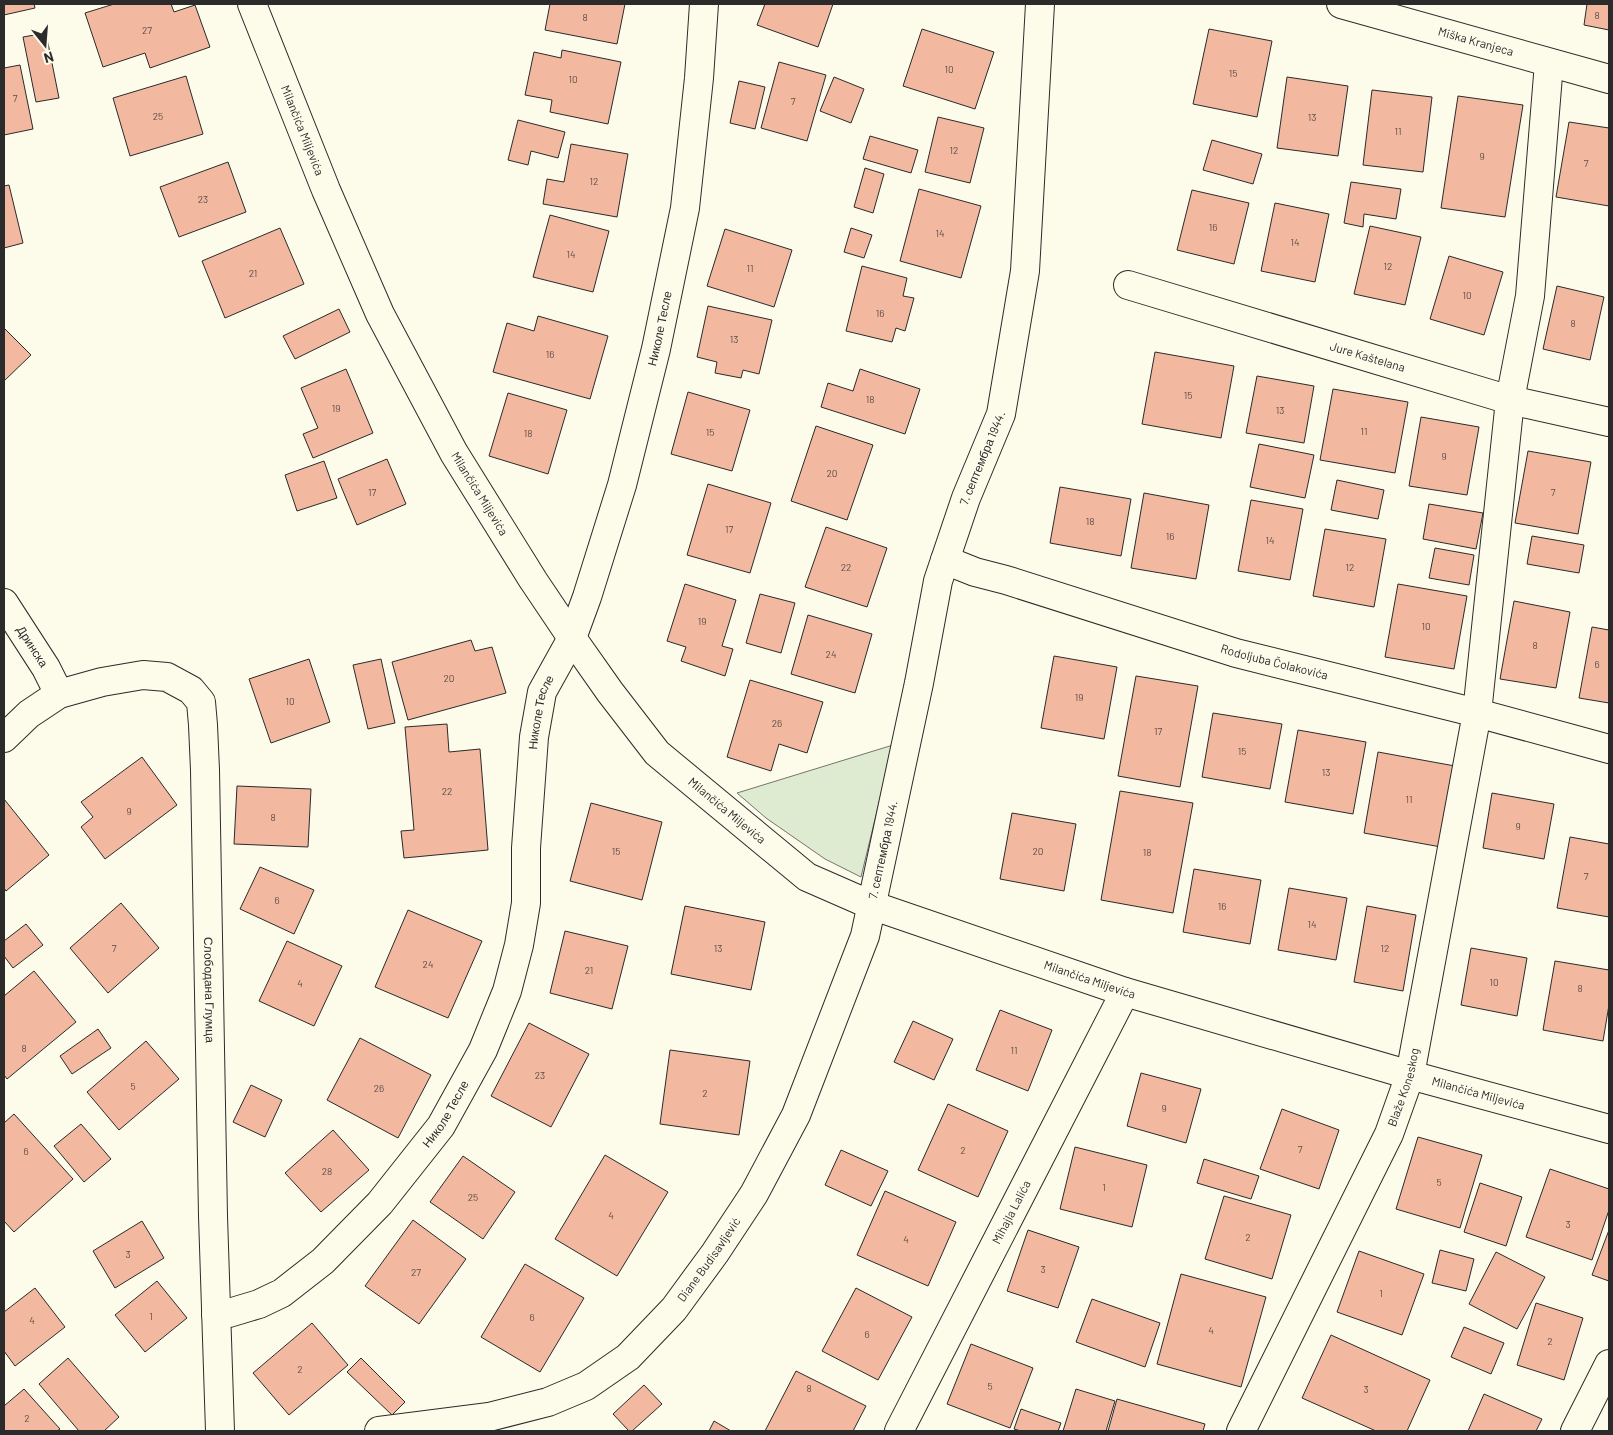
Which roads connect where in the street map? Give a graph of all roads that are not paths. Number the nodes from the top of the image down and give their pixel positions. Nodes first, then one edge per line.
1 (252, 4) edge
2 (704, 4) edge
3 (1040, 4) edge
4 (1341, 4) edge
5 (1549, 63) junction
6 (1609, 79) edge
7 (1128, 285) dead end
8 (1510, 400) junction
9 (1609, 422) edge
10 (945, 560) junction
11 (4, 603) edge
12 (572, 638) junction
13 (58, 694) junction
14 (1477, 713) junction
15 (4, 738) edge
16 (1609, 749) edge
17 (871, 905) junction
18 (1125, 992) junction
19 (1410, 1075) junction
20 (1609, 1130) edge
21 (216, 1314) junction
22 (1609, 1364) edge
23 (474, 1425) edge
24 (220, 1431) edge
25 (380, 1431) edge
26 (899, 1431) edge
27 (1241, 1431) edge
28 (1576, 1431) edge

1 - 12 street, Milančića Miljevića
2 - 12 street, Николе Тесле
3 - 10 street, 7. септембра 1944.
4 - 5 street, Miška Kranjeca
5 - 6 street, Miška Kranjeca
5 - 8 street, Blaže Koneskog
7 - 8 street, Jure Kaštelana
8 - 9 street, Jure Kaštelana
8 - 14 street, Blaže Koneskog
10 - 14 street, Rodoljuba Čolakovića
10 - 17 street, 7. септембра 1944.
11 - 13 street, Дринска
12 - 17 street, Milančića Miljevića
12 - 21 street, Николе Тесле
13 - 15 street
13 - 21 street, Слободана Глумца
14 - 16 street, Rodoljuba Čolakovića
14 - 19 street, Blaže Koneskog
17 - 18 street, Milančića Miljevića
17 - 23 street, Diane Budisavljević
18 - 19 street, Milančića Miljevića
18 - 26 street, Mihajla Lalića
19 - 20 street, Milančića Miljevića
19 - 27 street, Blaže Koneskog
21 - 24 street, Слободана Глумца
22 - 28 street
23 - 25 street, Diane Budisavljević

